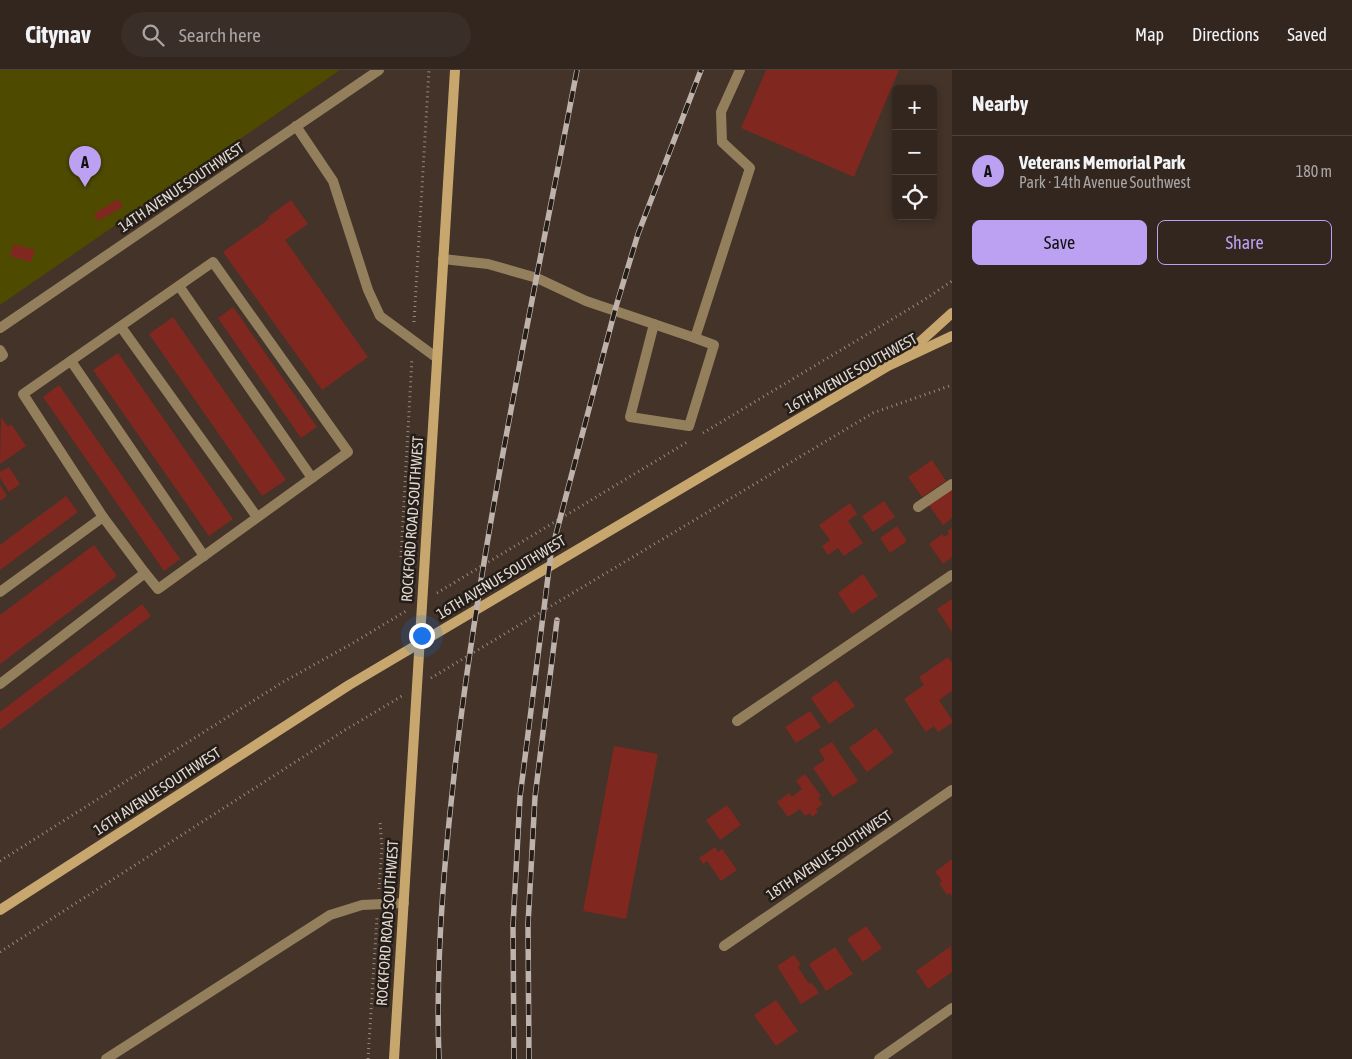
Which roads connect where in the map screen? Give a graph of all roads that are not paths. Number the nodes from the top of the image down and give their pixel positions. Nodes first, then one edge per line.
1 (379, 70) edge
2 (455, 70) edge
3 (740, 70) edge
4 (296, 126) junction
5 (443, 259) junction
6 (179, 286) junction
7 (952, 313) edge
8 (654, 324) junction
9 (121, 326) junction
10 (0, 328) edge
11 (952, 336) edge
12 (695, 338) junction
13 (0, 350) edge
14 (0, 357) edge
15 (437, 358) junction
16 (901, 359) junction
17 (71, 361) junction
18 (312, 478) junction
19 (952, 484) edge
20 (918, 507) dead end
21 (257, 517) junction
22 (103, 518) junction
23 (204, 556) junction
24 (145, 573) junction
25 (952, 575) edge
26 (0, 592) edge
27 (0, 684) edge
28 (737, 720) dead end
29 (952, 790) edge
30 (404, 903) junction
31 (0, 910) edge
32 (724, 946) dead end
33 (952, 1008) edge
34 (106, 1059) edge
35 (394, 1059) edge
36 (879, 1059) edge

1 - 4 street, 14TH AVENUE SOUTHWEST
2 - 5 main road, ROCKFORD ROAD SOUTHWEST
3 - 12 street
4 - 10 street, 14TH AVENUE SOUTHWEST
4 - 15 street
5 - 8 street
5 - 15 main road, ROCKFORD ROAD SOUTHWEST
6 - 9 street
6 - 18 street
6 - 18 street
7 - 16 main road
8 - 12 street
8 - 12 street
9 - 17 street
9 - 21 street
11 - 16 main road, 16TH AVENUE SOUTHWEST
13 - 14 street
15 - 30 main road, ROCKFORD ROAD SOUTHWEST
16 - 31 main road, 16TH AVENUE SOUTHWEST
17 - 22 street
17 - 23 street
18 - 21 street
19 - 20 street
21 - 23 street
22 - 24 street
22 - 26 street
23 - 24 street
24 - 27 street
25 - 28 street
29 - 32 street, 18TH AVENUE SOUTHWEST
30 - 34 street
30 - 35 main road, ROCKFORD ROAD SOUTHWEST
33 - 36 street

